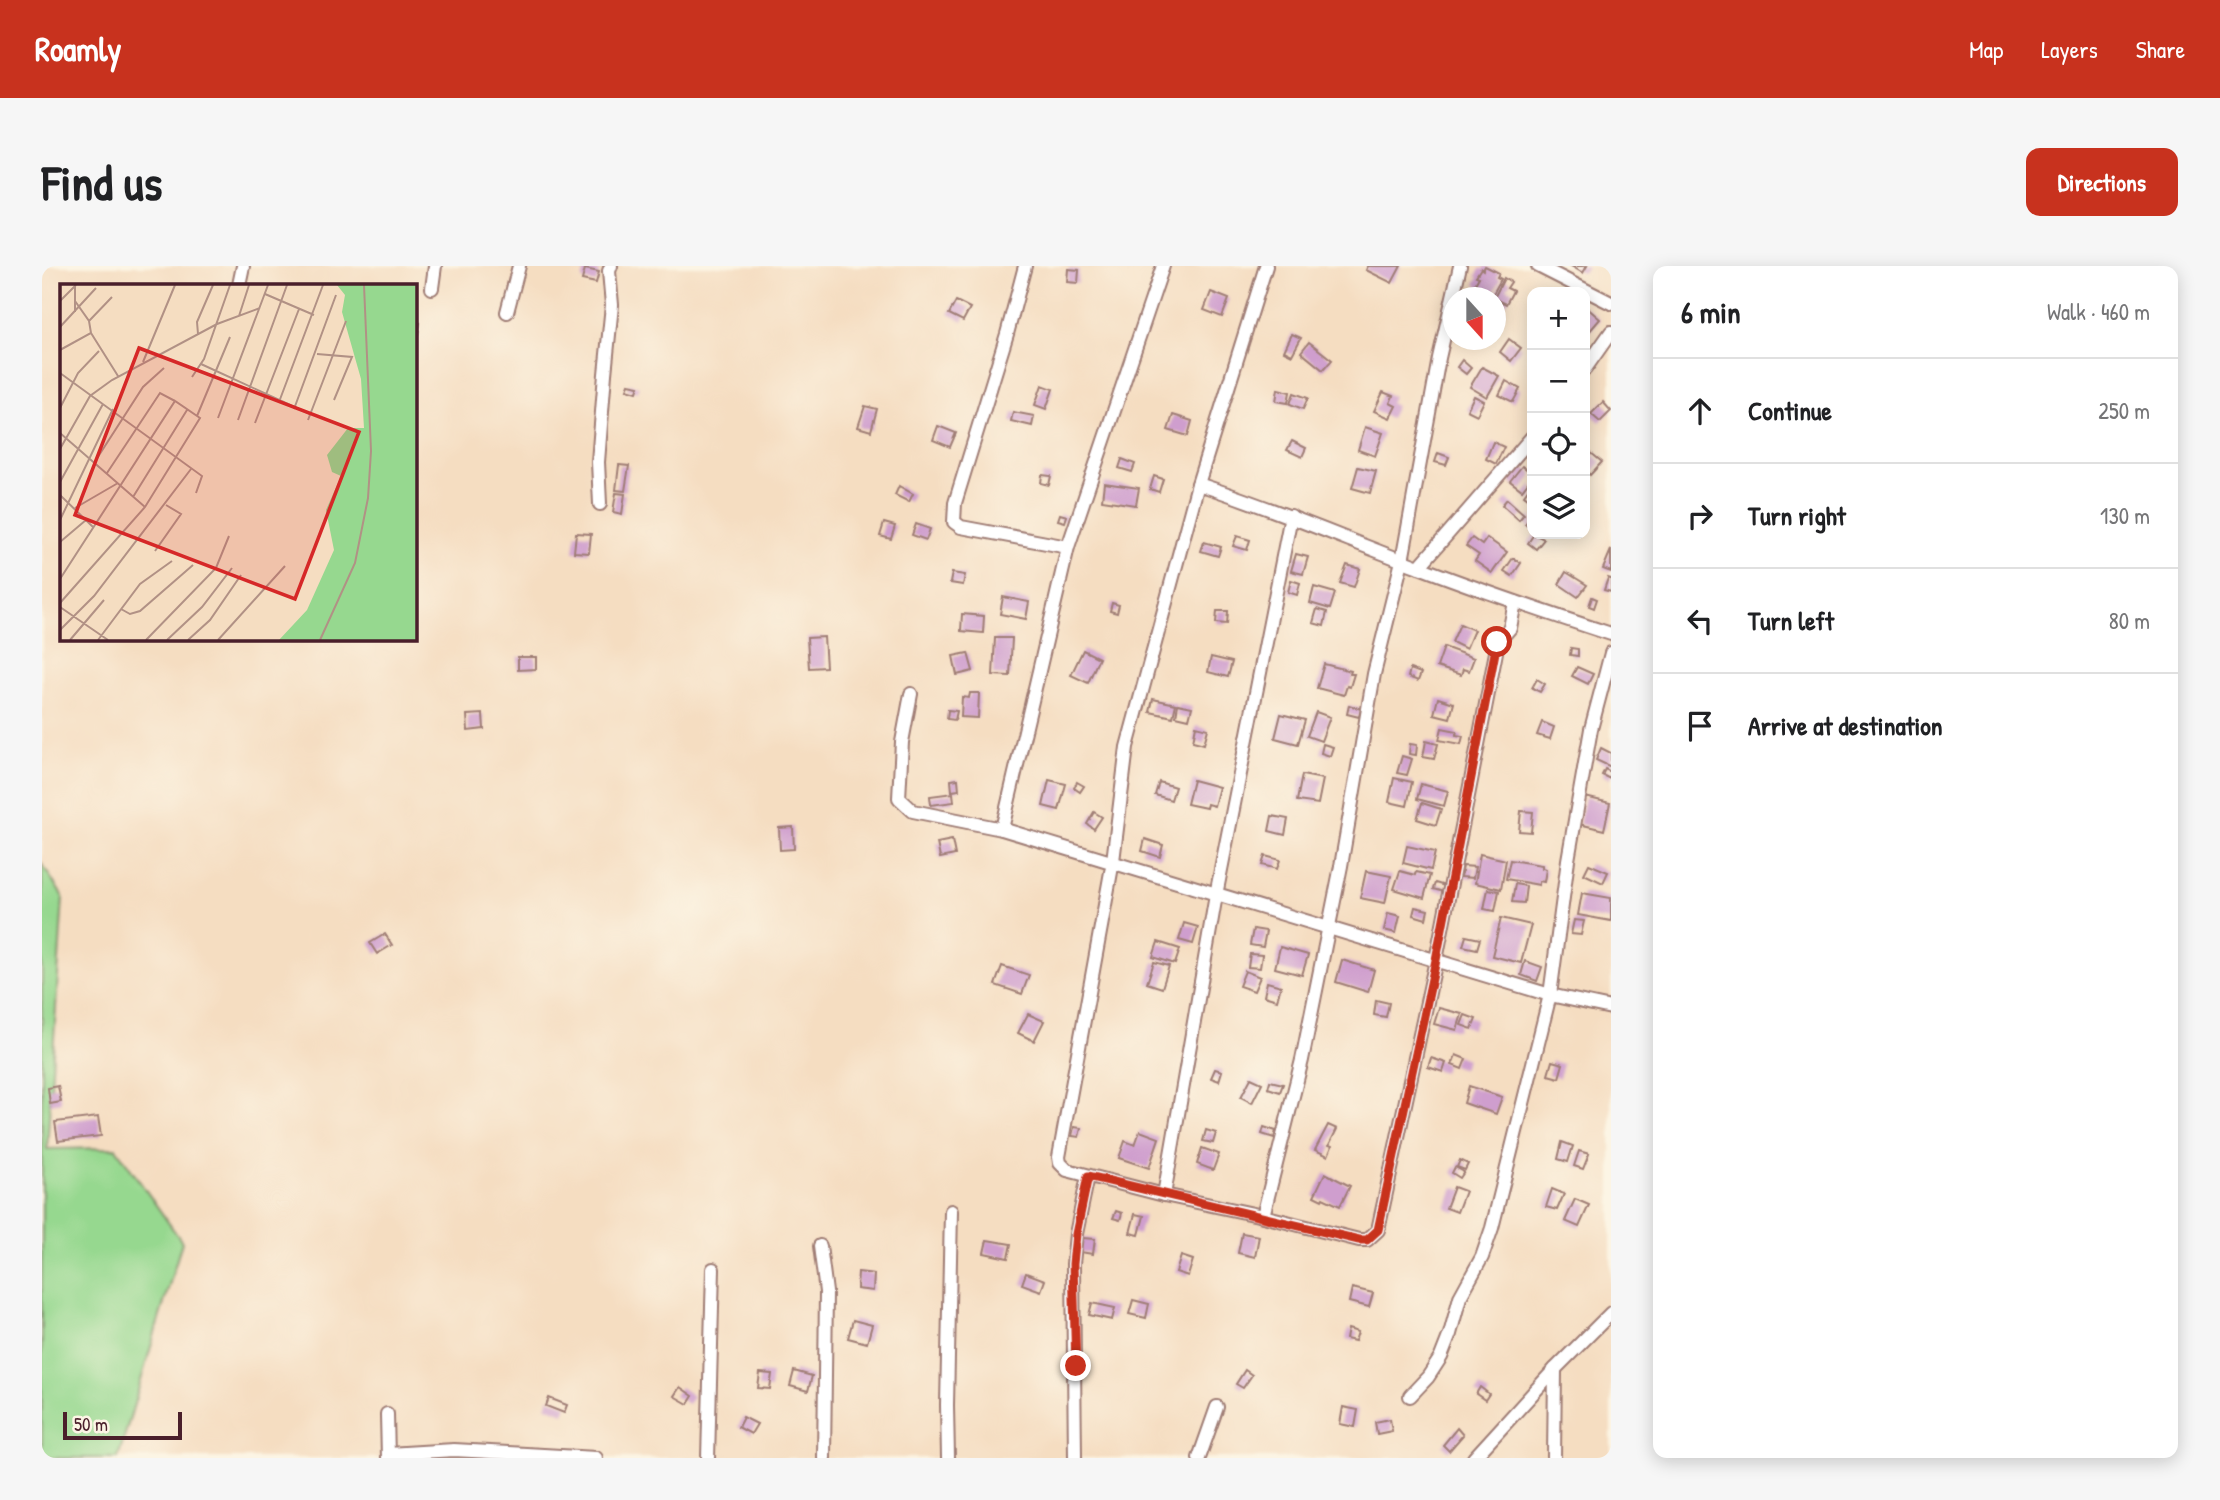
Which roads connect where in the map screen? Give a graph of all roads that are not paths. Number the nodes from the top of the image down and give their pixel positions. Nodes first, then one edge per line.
1 (243, 266) edge
2 (435, 266) edge
3 (519, 266) edge
4 (611, 266) edge
5 (1025, 266) edge
6 (1163, 266) edge
7 (1266, 266) edge
8 (1460, 266) edge
9 (1538, 266) edge
10 (239, 284) edge
11 (432, 288) dead end
12 (1611, 303) edge
13 (507, 312) dead end
14 (1611, 332) edge
15 (1590, 362) edge
16 (1527, 443) edge
17 (1198, 484) junction
18 (600, 504) dead end
19 (1291, 516) junction
20 (1068, 547) junction
21 (1402, 561) junction
22 (1419, 567) junction
23 (1515, 602) junction
24 (1611, 634) edge
25 (1611, 653) edge
26 (911, 694) dead end
27 (1002, 829) junction
28 (1113, 861) junction
29 (1216, 895) junction
30 (1329, 930) junction
31 (1436, 960) junction
32 (1550, 995) junction
33 (1611, 1008) edge
34 (1088, 1176) junction
35 (1164, 1195) junction
36 (951, 1211) dead end
37 (1263, 1216) junction
38 (820, 1246) dead end
39 (713, 1269) dead end
40 (1611, 1313) edge
41 (1555, 1369) junction
42 (1410, 1396) dead end
43 (1217, 1407) dead end
44 (387, 1414) dead end
45 (501, 1455) edge
46 (388, 1456) edge
47 (596, 1458) edge
48 (708, 1458) edge
49 (824, 1458) edge
50 (948, 1458) edge
51 (1075, 1458) edge
52 (1199, 1458) edge
53 (1474, 1458) edge
54 (1554, 1458) edge

1 - 10 street
2 - 11 street
3 - 13 street
4 - 18 street
5 - 20 street
6 - 20 street
7 - 17 street
8 - 21 street
9 - 12 street
14 - 15 street
16 - 22 street
17 - 19 street
17 - 28 street
19 - 21 street
19 - 29 street
20 - 27 street
21 - 22 street
21 - 30 street
22 - 23 street
23 - 24 street
23 - 31 street
25 - 32 street
26 - 27 street
27 - 28 street
28 - 29 street
28 - 34 street
29 - 30 street
29 - 35 street
30 - 31 street
30 - 37 street
31 - 32 street
31 - 37 street
32 - 33 street
32 - 42 street
34 - 35 street
34 - 51 street
35 - 37 street
36 - 50 street
38 - 49 street
39 - 48 street
40 - 41 street
41 - 53 street
41 - 54 street
43 - 52 street
44 - 46 street
45 - 46 street
45 - 47 street

